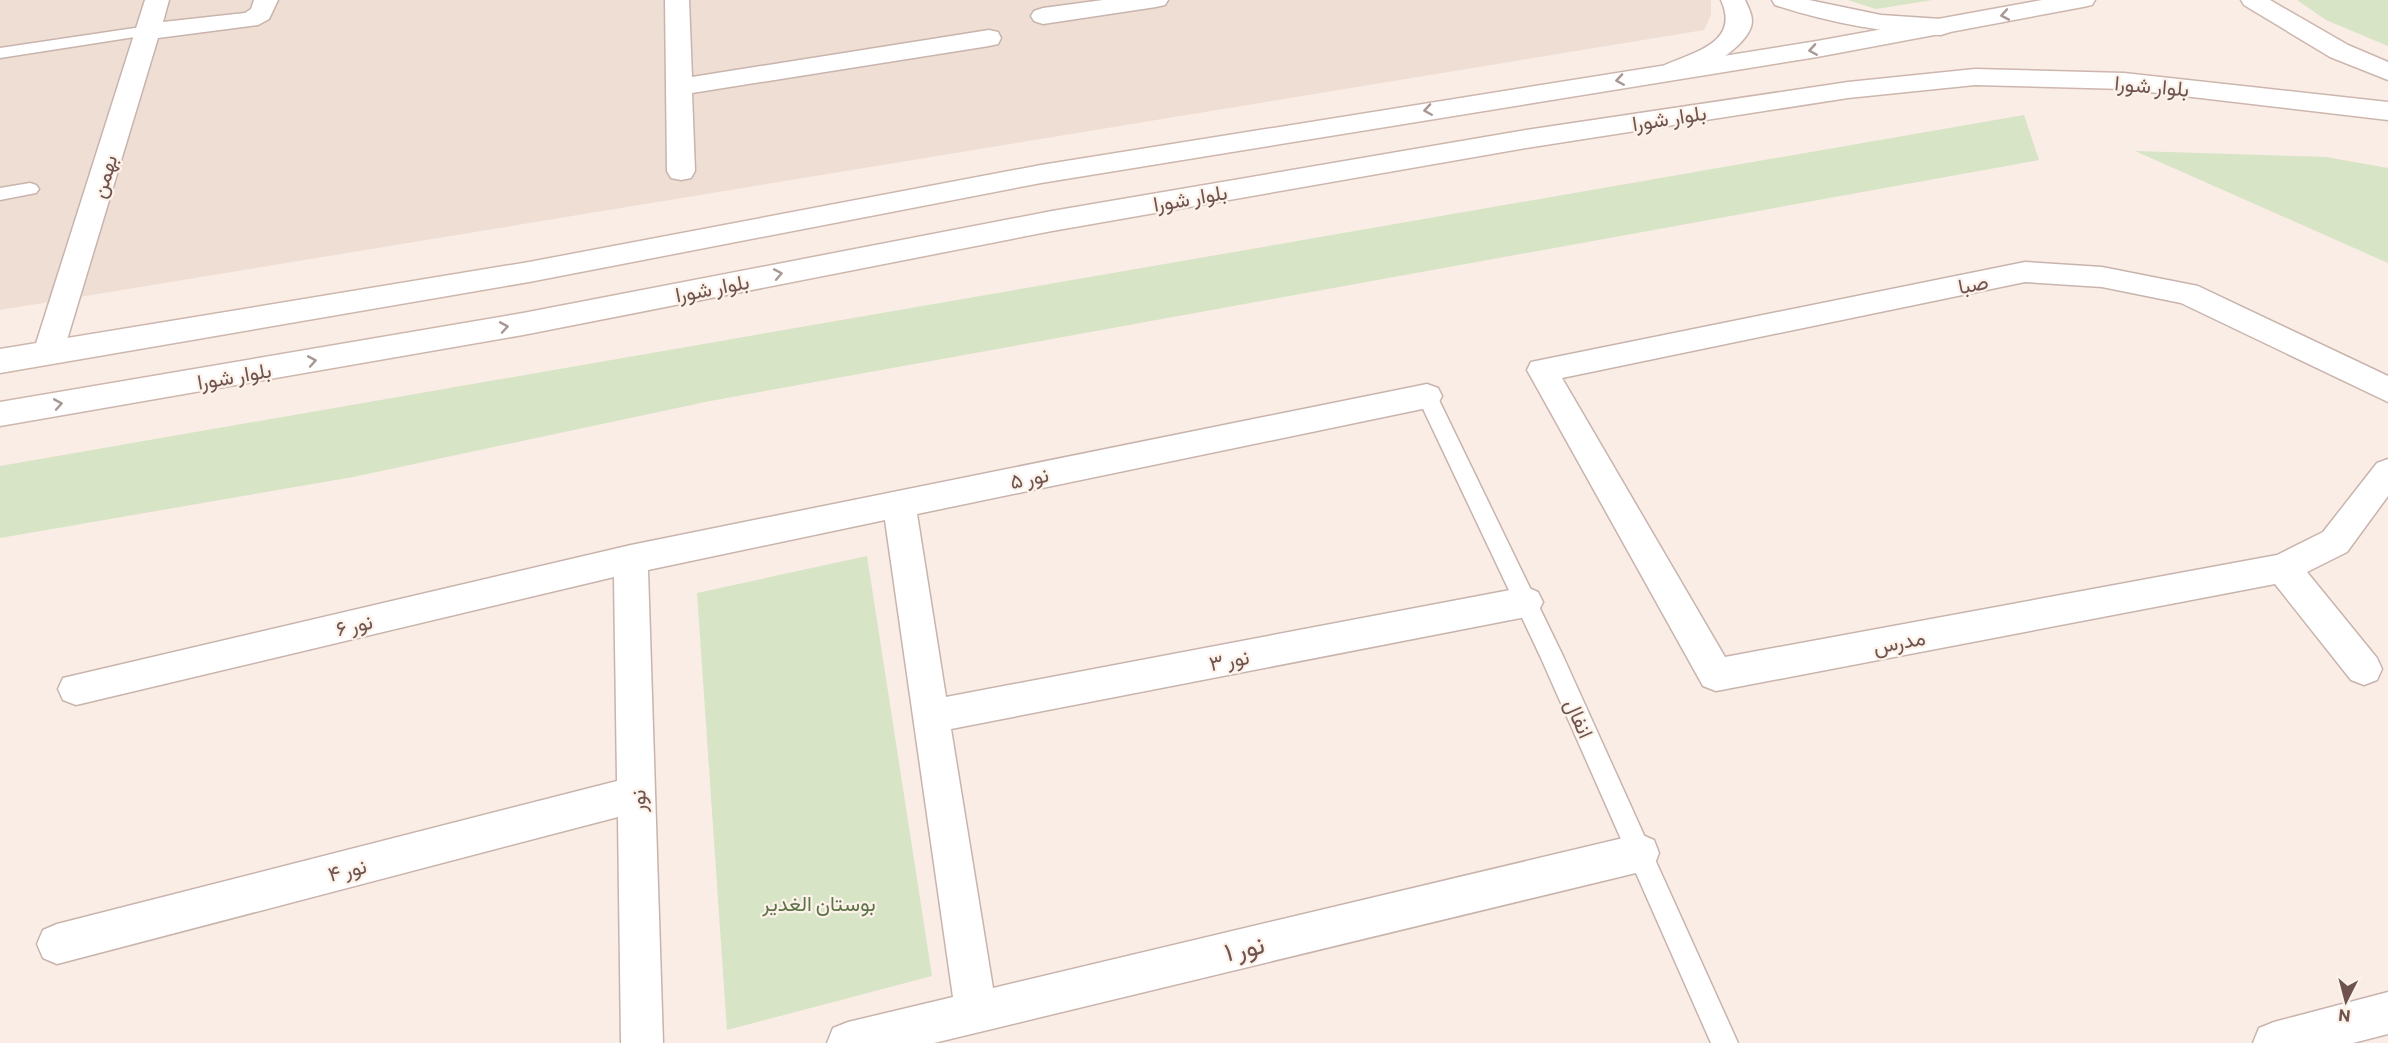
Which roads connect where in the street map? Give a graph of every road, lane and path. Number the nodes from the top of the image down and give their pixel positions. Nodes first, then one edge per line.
1 (157, 0) edge
2 (266, 0) edge
3 (677, 0) edge
4 (1156, 0) edge
5 (1733, 0) edge
6 (1784, 0) edge
7 (2083, 0) edge
8 (2253, 0) edge
9 (1043, 16) dead end
10 (1941, 27) junction
11 (148, 31) junction
12 (989, 38) dead end
13 (0, 53) edge
14 (1674, 71) junction
15 (2388, 72) edge
16 (679, 87) junction
17 (2388, 111) edge
18 (681, 171) dead end
19 (30, 189) dead end
20 (0, 194) edge
21 (48, 353) junction
22 (0, 361) edge
23 (1542, 370) joint
24 (2388, 390) edge
25 (1427, 396) joint
26 (0, 414) edge
27 (2388, 472) edge
28 (899, 504) junction
29 (631, 559) junction
30 (2283, 568) junction
31 (1526, 602) junction
32 (2364, 669) dead end
33 (76, 689) dead end
34 (931, 716) junction
35 (637, 794) junction
36 (1640, 853) junction
37 (57, 944) dead end
38 (976, 1011) junction
39 (2388, 1013) edge
40 (642, 1043) edge
41 (848, 1043) edge
42 (1725, 1043) edge
43 (2274, 1043) edge

1 - 11 street, بهمن
2 - 11 street
3 - 16 street
4 - 9 street
5 - 14 street
6 - 10 street
7 -> 10 street
8 - 15 street
10 -> 14 street
11 - 13 lane
11 - 21 street, بهمن
12 - 16 street
14 -> 21 street
16 - 18 street
26 -> 17 street, بلوار شورا
19 - 20 lane
21 - 22 street
23 - 24 street, صبا
23 - 30 street, مدرس
25 - 28 street, نور ۵
25 - 31 lane, انفال
27 - 30 street, مدرس
28 - 29 street, نور ۵
28 - 34 street
29 - 33 street, نور ۶
29 - 35 street, نور
30 - 32 street
31 - 34 street, نور ۳
31 - 36 lane, انفال
34 - 38 street
35 - 37 street, نور ۴
35 - 40 street, نور
36 - 38 street, نور ۱
36 - 42 lane, انفال
38 - 41 street, نور ۱
39 - 43 street

